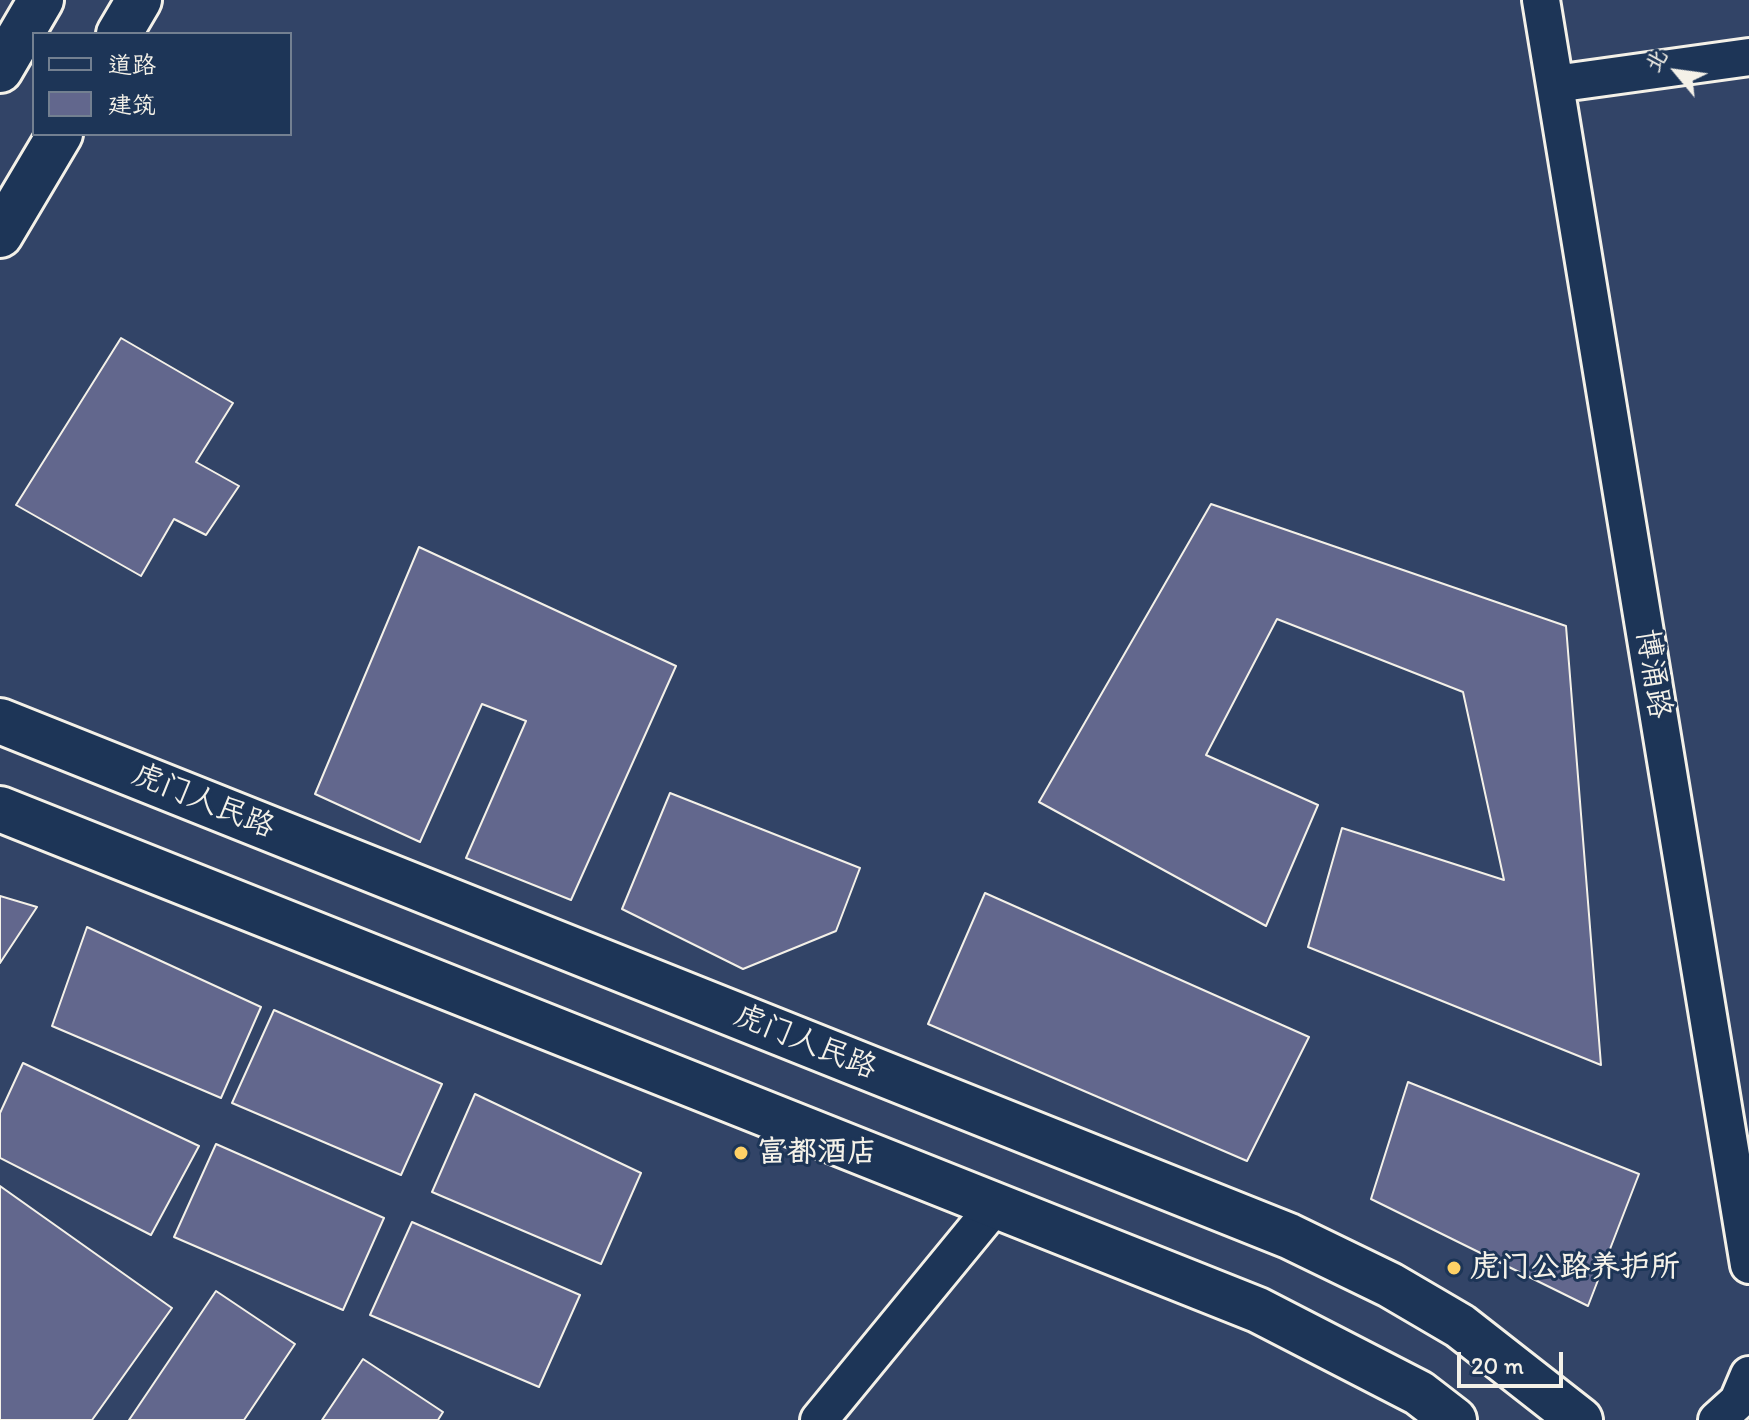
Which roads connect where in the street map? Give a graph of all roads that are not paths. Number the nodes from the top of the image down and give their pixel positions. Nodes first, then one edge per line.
1 (41, 0) edge
2 (139, 0) edge
3 (1541, 0) edge
4 (120, 32) edge
5 (1749, 57) edge
6 (0, 70) edge
7 (1555, 84) junction
8 (59, 136) edge
9 (0, 235) edge
10 (4, 720) edge
11 (0, 809) edge
12 (994, 1207) junction
13 (1749, 1265) edge
14 (1749, 1375) edge
15 (819, 1420) edge
16 (1454, 1420) edge
17 (1580, 1420) edge
18 (1717, 1420) edge

1 - 6 main road
2 - 4 main road
3 - 7 street, 博涌路
5 - 7 street
7 - 13 street, 博涌路
8 - 9 main road
10 - 17 main road, 虎门人民路
11 - 12 main road
12 - 15 street
12 - 16 main road
14 - 18 street

